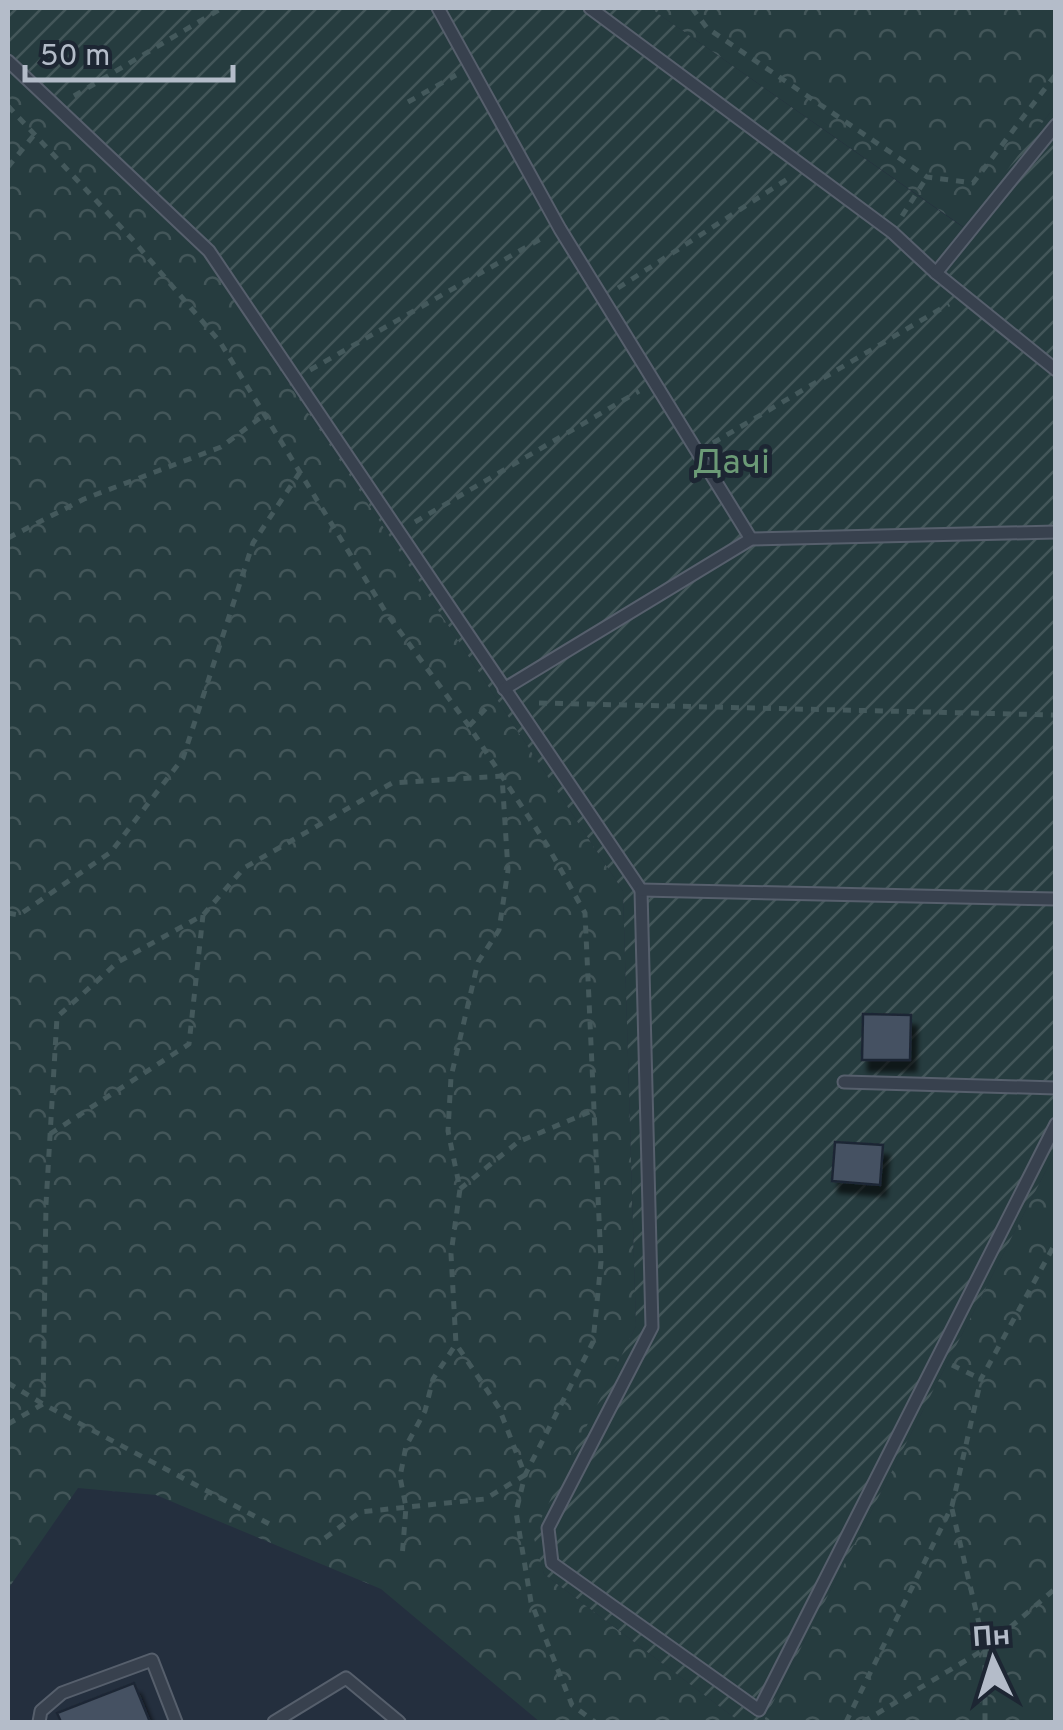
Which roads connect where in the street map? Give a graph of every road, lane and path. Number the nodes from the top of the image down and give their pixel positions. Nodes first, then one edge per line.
1 (222, 8) edge
2 (438, 8) edge
3 (590, 8) edge
4 (692, 8) edge
5 (8, 61) edge
6 (471, 66) junction
7 (1056, 74) edge
8 (408, 102) dead end
9 (8, 106) edge
10 (54, 108) junction
11 (1056, 125) edge
12 (35, 134) junction
13 (8, 167) edge
14 (805, 168) junction
15 (927, 176) junction
16 (560, 228) junction
17 (892, 232) junction
18 (936, 274) junction
19 (963, 295) junction
20 (602, 298) junction
21 (1056, 370) edge
22 (294, 378) junction
23 (654, 382) junction
24 (264, 415) junction
25 (698, 452) junction
26 (300, 472) junction
27 (1056, 532) edge
28 (396, 533) junction
29 (8, 538) edge
30 (751, 539) junction
31 (504, 689) junction
32 (516, 700) junction
33 (1056, 714) edge
34 (469, 726) junction
35 (502, 776) junction
36 (641, 890) junction
37 (1056, 899) edge
38 (8, 913) edge
39 (203, 915) junction
40 (844, 1082) dead end
41 (1056, 1088) edge
42 (594, 1110) junction
43 (1056, 1124) edge
44 (50, 1134) junction
45 (460, 1189) junction
46 (1056, 1242) edge
47 (456, 1344) junction
48 (938, 1357) junction
49 (982, 1379) junction
50 (8, 1382) edge
51 (43, 1404) junction
52 (8, 1424) edge
53 (526, 1476) junction
54 (952, 1506) junction
55 (406, 1507) junction
56 (272, 1526) dead end
57 (326, 1538) dead end
58 (402, 1558) dead end
59 (1056, 1588) edge
60 (985, 1649) junction
61 (39, 1722) edge
62 (176, 1722) edge
63 (274, 1722) edge
64 (399, 1722) edge
65 (595, 1722) edge
66 (846, 1722) edge
67 (863, 1722) edge
68 (985, 1722) edge

1 - 10 path
2 - 6 lane
3 - 14 lane
4 - 15 path
5 - 10 lane
6 - 8 path
6 - 16 lane
7 - 15 path
9 - 12 path
10 - 22 lane
11 - 18 lane
12 - 13 path
12 - 24 path
14 - 17 lane
14 - 20 path
15 - 17 path
16 - 20 lane
16 - 22 path
17 - 18 lane
18 - 19 lane
19 - 21 lane
19 - 25 path
20 - 23 lane
22 - 28 lane
23 - 25 lane
23 - 28 path
24 - 26 path
24 - 29 path
25 - 30 lane
26 - 34 path
26 - 38 path
27 - 30 lane
28 - 31 lane
30 - 31 lane
31 - 32 lane
31 - 34 path
32 - 33 path
32 - 36 lane
34 - 35 path
35 - 39 path
35 - 42 path
35 - 45 path
36 - 37 lane
36 - 48 lane
39 - 44 path
39 - 44 path
40 - 41 lane
42 - 45 path
42 - 53 path
43 - 48 lane
44 - 51 path
45 - 47 path
46 - 49 path
47 - 53 path
47 - 55 path
48 - 49 path
49 - 54 path
50 - 51 path
51 - 52 path
51 - 56 path
53 - 55 path
53 - 65 path
54 - 60 path
54 - 66 path
55 - 57 path
55 - 58 path
59 - 60 path
60 - 67 path
60 - 68 path
61 - 62 lane
63 - 64 lane

